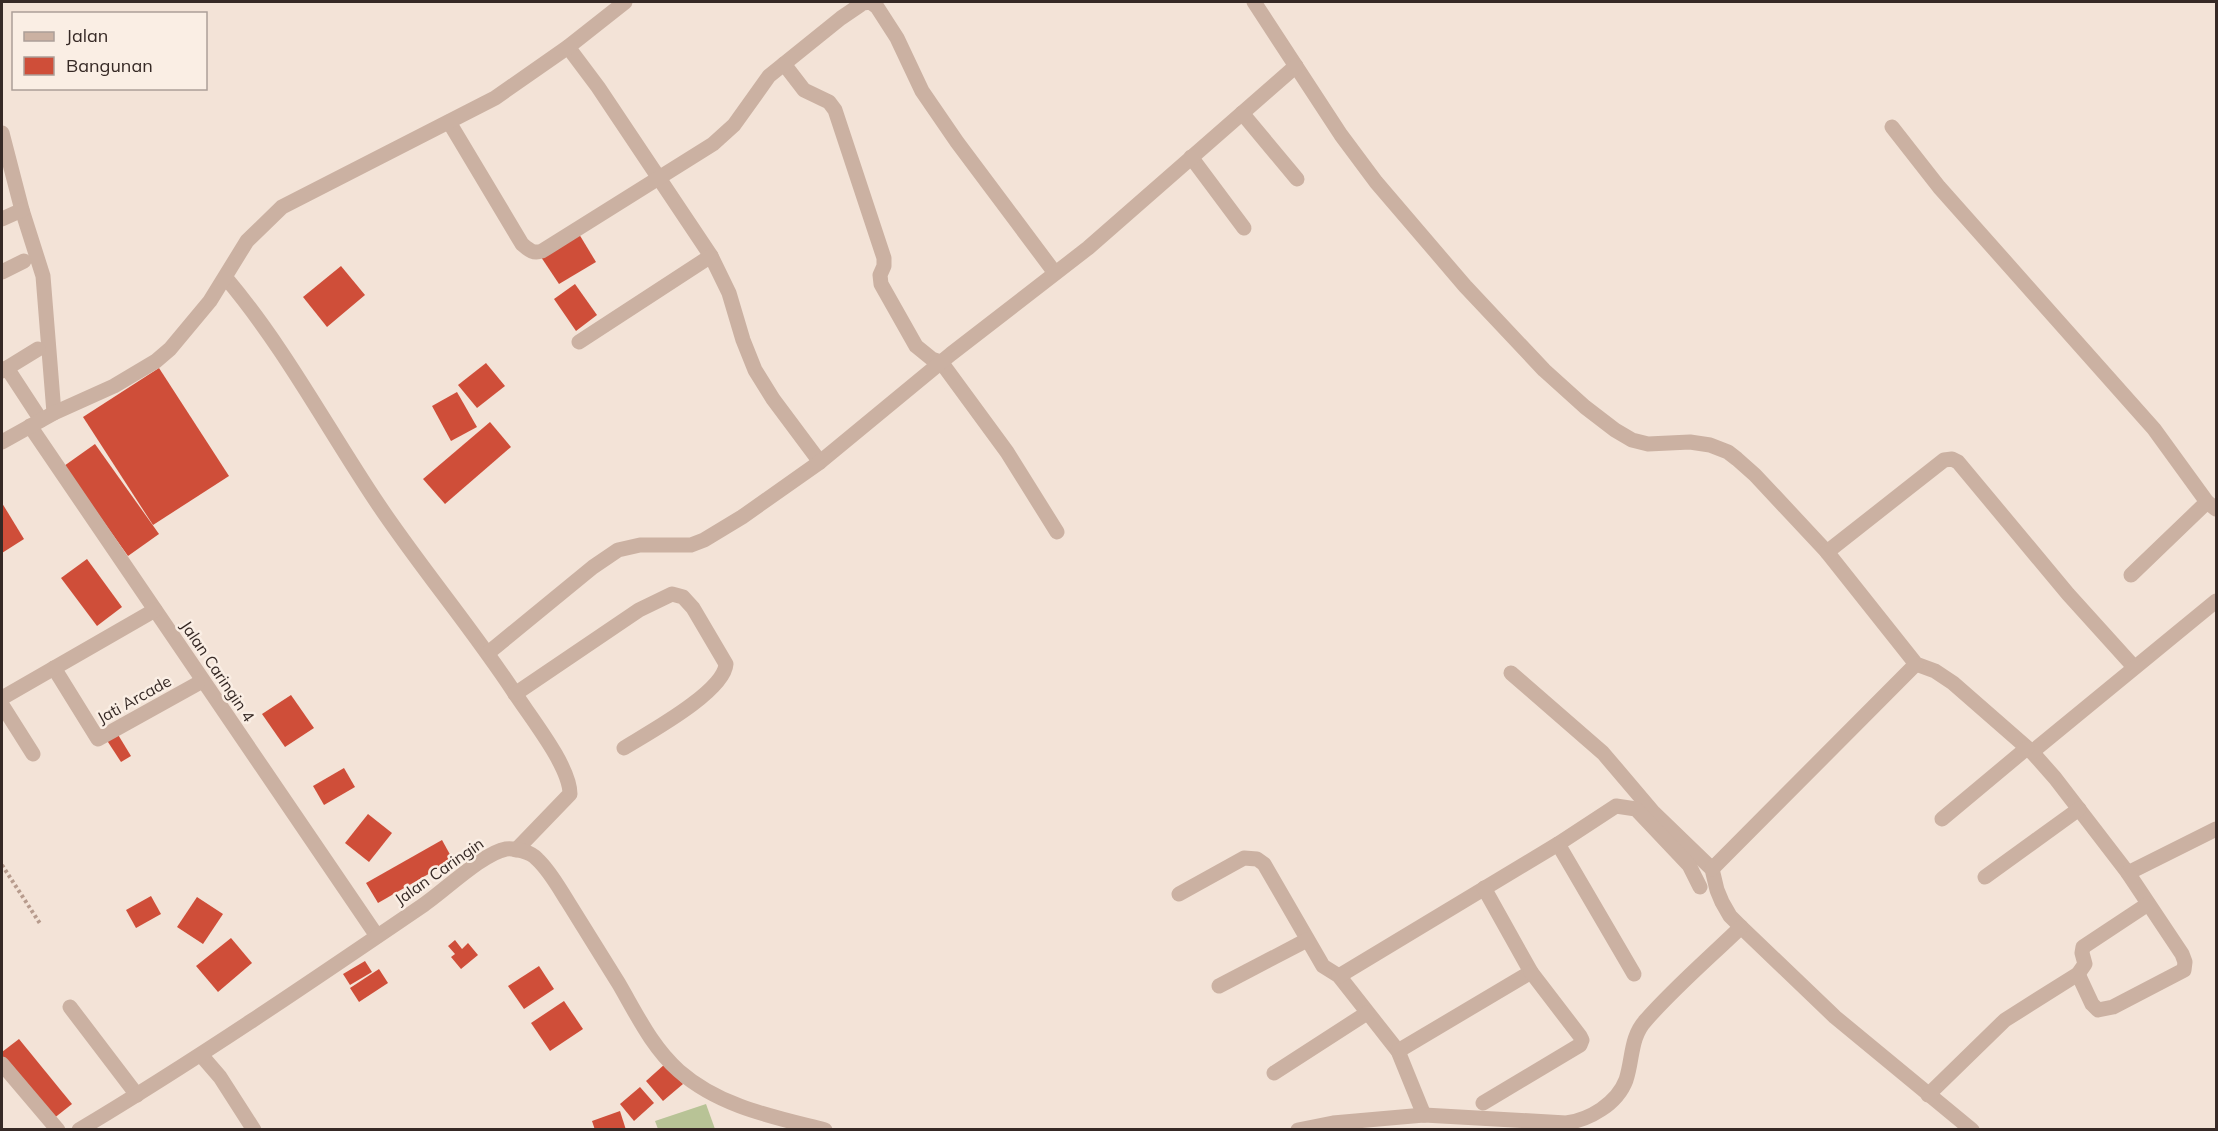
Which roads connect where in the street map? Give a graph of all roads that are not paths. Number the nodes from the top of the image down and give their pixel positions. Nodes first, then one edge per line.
1 (625, 2) edge
2 (1254, 2) edge
3 (568, 48) junction
4 (784, 64) junction
5 (1296, 66) junction
6 (1242, 113) junction
7 (449, 122) junction
8 (1893, 127) dead end
9 (2, 133) edge
10 (1191, 157) junction
11 (658, 178) junction
12 (1297, 179) dead end
13 (22, 210) junction
14 (2, 219) edge
15 (1244, 228) dead end
16 (711, 256) junction
17 (24, 261) dead end
18 (2, 272) edge
19 (1055, 273) junction
20 (226, 278) junction
21 (579, 342) dead end
22 (38, 349) dead end
23 (941, 362) junction
24 (4, 370) edge
25 (41, 420) junction
26 (2, 442) edge
27 (820, 462) junction
28 (2212, 506) edge
29 (1057, 532) dead end
30 (1827, 552) junction
31 (2132, 576) dead end
32 (2217, 601) edge
33 (155, 610) junction
34 (488, 653) junction
35 (1916, 664) junction
36 (2134, 667) junction
37 (54, 668) junction
38 (1511, 673) dead end
39 (197, 684) dead end
40 (515, 694) junction
41 (2, 698) edge
42 (2, 705) edge
43 (624, 748) dead end
44 (2030, 750) junction
45 (33, 754) dead end
46 (2079, 809) junction
47 (1942, 819) dead end
48 (2217, 829) edge
49 (1558, 844) junction
50 (516, 850) junction
51 (1712, 869) junction
52 (2128, 873) junction
53 (1985, 877) dead end
54 (1700, 887) dead end
55 (1484, 888) junction
56 (1179, 894) dead end
57 (2148, 904) junction
58 (1741, 927) junction
59 (377, 936) junction
60 (1307, 940) junction
61 (1532, 972) junction
62 (1635, 974) dead end
63 (2078, 974) junction
64 (1339, 976) junction
65 (1219, 986) dead end
66 (70, 1007) dead end
67 (1367, 1013) junction
68 (1398, 1052) junction
69 (201, 1055) junction
70 (2, 1064) edge
71 (1274, 1073) dead end
72 (137, 1095) junction
73 (1928, 1095) junction
74 (1483, 1103) dead end
75 (1424, 1115) junction
76 (58, 1130) edge
77 (79, 1130) edge
78 (254, 1130) edge
79 (825, 1130) edge
80 (1298, 1130) edge
81 (1972, 1130) edge

1 - 3 street
2 - 5 street
3 - 7 street
3 - 11 street
4 - 11 street
4 - 19 street
4 - 23 street
5 - 6 street
5 - 30 street
6 - 10 street
6 - 12 street
7 - 11 street
7 - 20 street
8 - 28 street
9 - 13 street
10 - 15 street
10 - 19 street
11 - 16 street
13 - 14 street
13 - 25 street
16 - 21 street
16 - 27 street
17 - 18 street
19 - 23 street
20 - 25 street
20 - 34 street
22 - 24 street
23 - 27 street
23 - 29 street
24 - 25 street, Jalan Caringin 4
25 - 26 street
25 - 33 street, Jalan Caringin 4
27 - 34 street
28 - 31 street
30 - 35 street
30 - 36 street
32 - 36 street
33 - 37 street
33 - 59 street, Jalan Caringin 4
34 - 40 street
35 - 44 street
35 - 51 street
36 - 44 street
37 - 39 street, Jati Arcade
37 - 41 street
38 - 51 street
40 - 43 street
40 - 50 street
42 - 45 street
44 - 46 street
44 - 47 street
46 - 52 street
46 - 53 street
48 - 52 street
49 - 54 street
49 - 55 street
49 - 62 street
50 - 59 street, Jalan Caringin
50 - 79 street
51 - 58 street
52 - 57 street
55 - 61 street
55 - 64 street
56 - 60 street
57 - 63 street
57 - 63 street
58 - 73 street
58 - 75 street
59 - 69 street, Jalan Caringin
60 - 64 street
60 - 65 street
61 - 68 street
61 - 74 street
63 - 73 street
64 - 67 street
66 - 72 street
67 - 68 street
67 - 71 street
68 - 75 street
69 - 72 street, Jalan Caringin
69 - 78 street
70 - 76 street
72 - 77 street, Jalan Caringin
73 - 81 street
75 - 80 street

